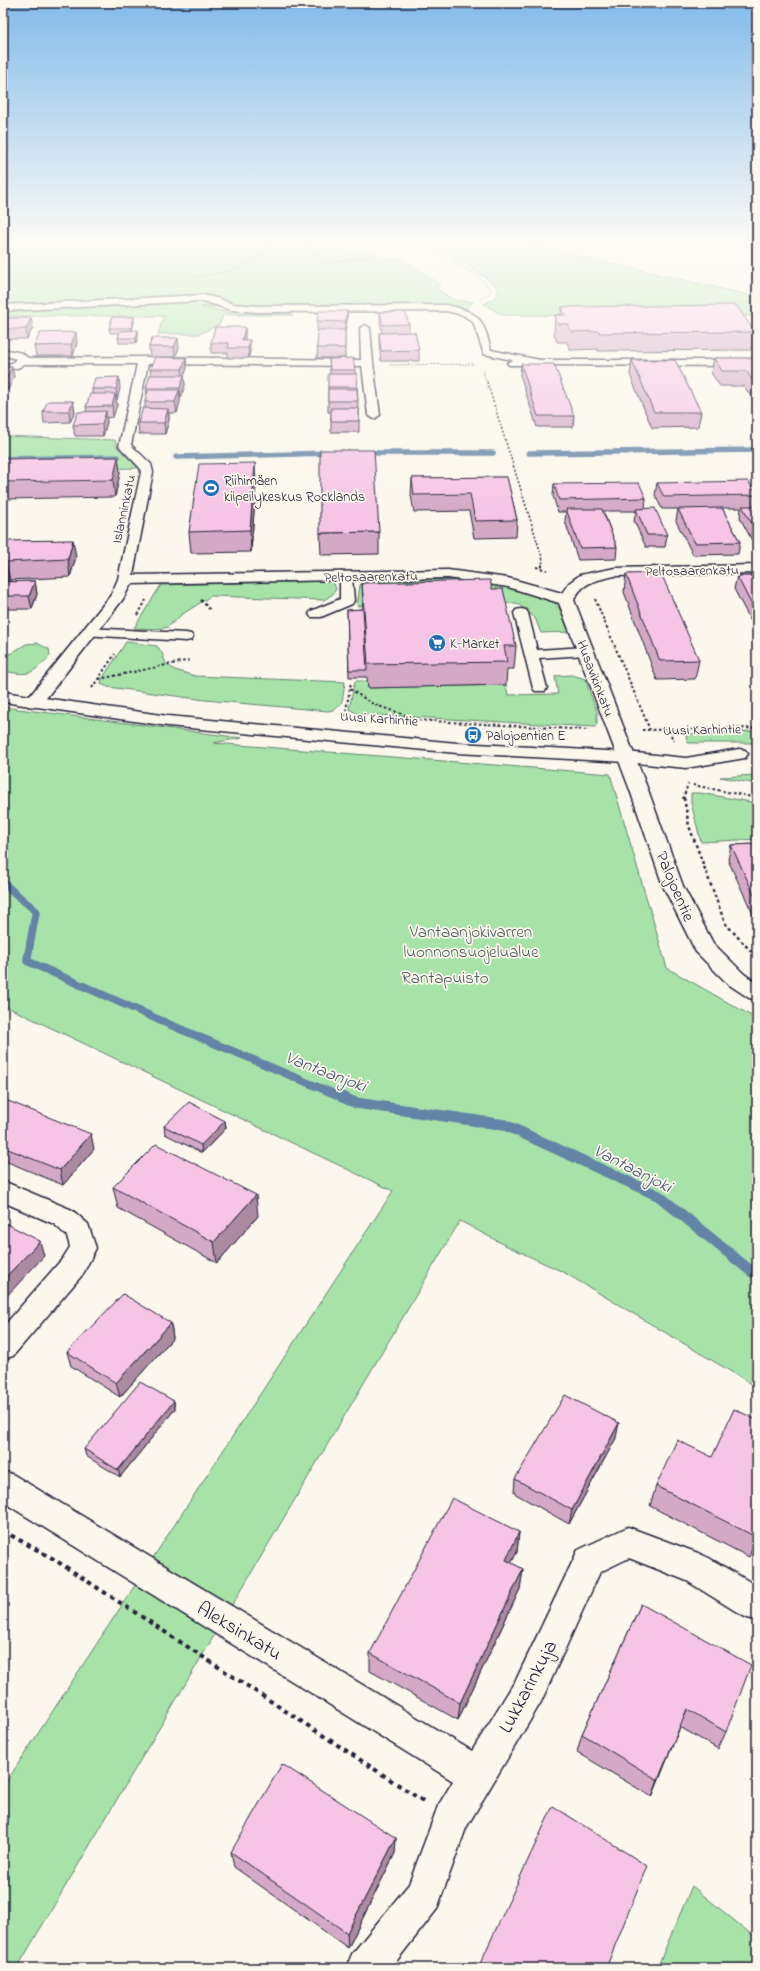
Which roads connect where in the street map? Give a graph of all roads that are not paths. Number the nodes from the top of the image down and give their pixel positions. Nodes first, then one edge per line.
1 (365, 332) edge
2 (482, 332) edge
3 (3, 352) edge
4 (22, 360) junction
5 (142, 360) junction
6 (512, 360) joint
7 (367, 363) junction
8 (757, 363) edge
9 (3, 369) edge
10 (374, 415) dead end
11 (757, 569) edge
12 (346, 577) junction
13 (125, 579) junction
14 (566, 600) junction
15 (522, 613) dead end
16 (316, 614) dead end
17 (88, 632) junction
18 (186, 637) dead end
19 (586, 651) junction
20 (533, 654) junction
21 (540, 688) dead end
22 (3, 697) edge
23 (34, 702) junction
24 (757, 753) edge
25 (626, 757) junction
26 (757, 993) edge
27 (3, 1191) edge
28 (3, 1347) edge
29 (3, 1485) edge
30 (757, 1605) edge
31 (477, 1775) junction
32 (366, 1968) edge

1 - 7 street
2 - 6 lane
3 - 4 street
4 - 5 street
4 - 9 street
5 - 7 street
5 - 13 street, Islanninkatu
6 - 8 street
7 - 10 street
11 - 14 street, Peltosaarenkatu
12 - 13 street, Peltosaarenkatu
12 - 14 street, Peltosaarenkatu
12 - 16 lane
13 - 17 street
14 - 19 street, Husavikinkatu
15 - 20 lane
17 - 18 lane
17 - 23 street
19 - 20 lane
19 - 25 street, Husavikinkatu
20 - 21 lane
22 - 23 street, Uusi Karhintie
23 - 25 street, Uusi Karhintie
24 - 25 street, Uusi Karhintie
25 - 26 street, Palojoentie
27 - 28 street
29 - 31 street, Aleksinkatu
30 - 31 street, Lukkarinkuja
31 - 32 street, Lukkarinkuja

